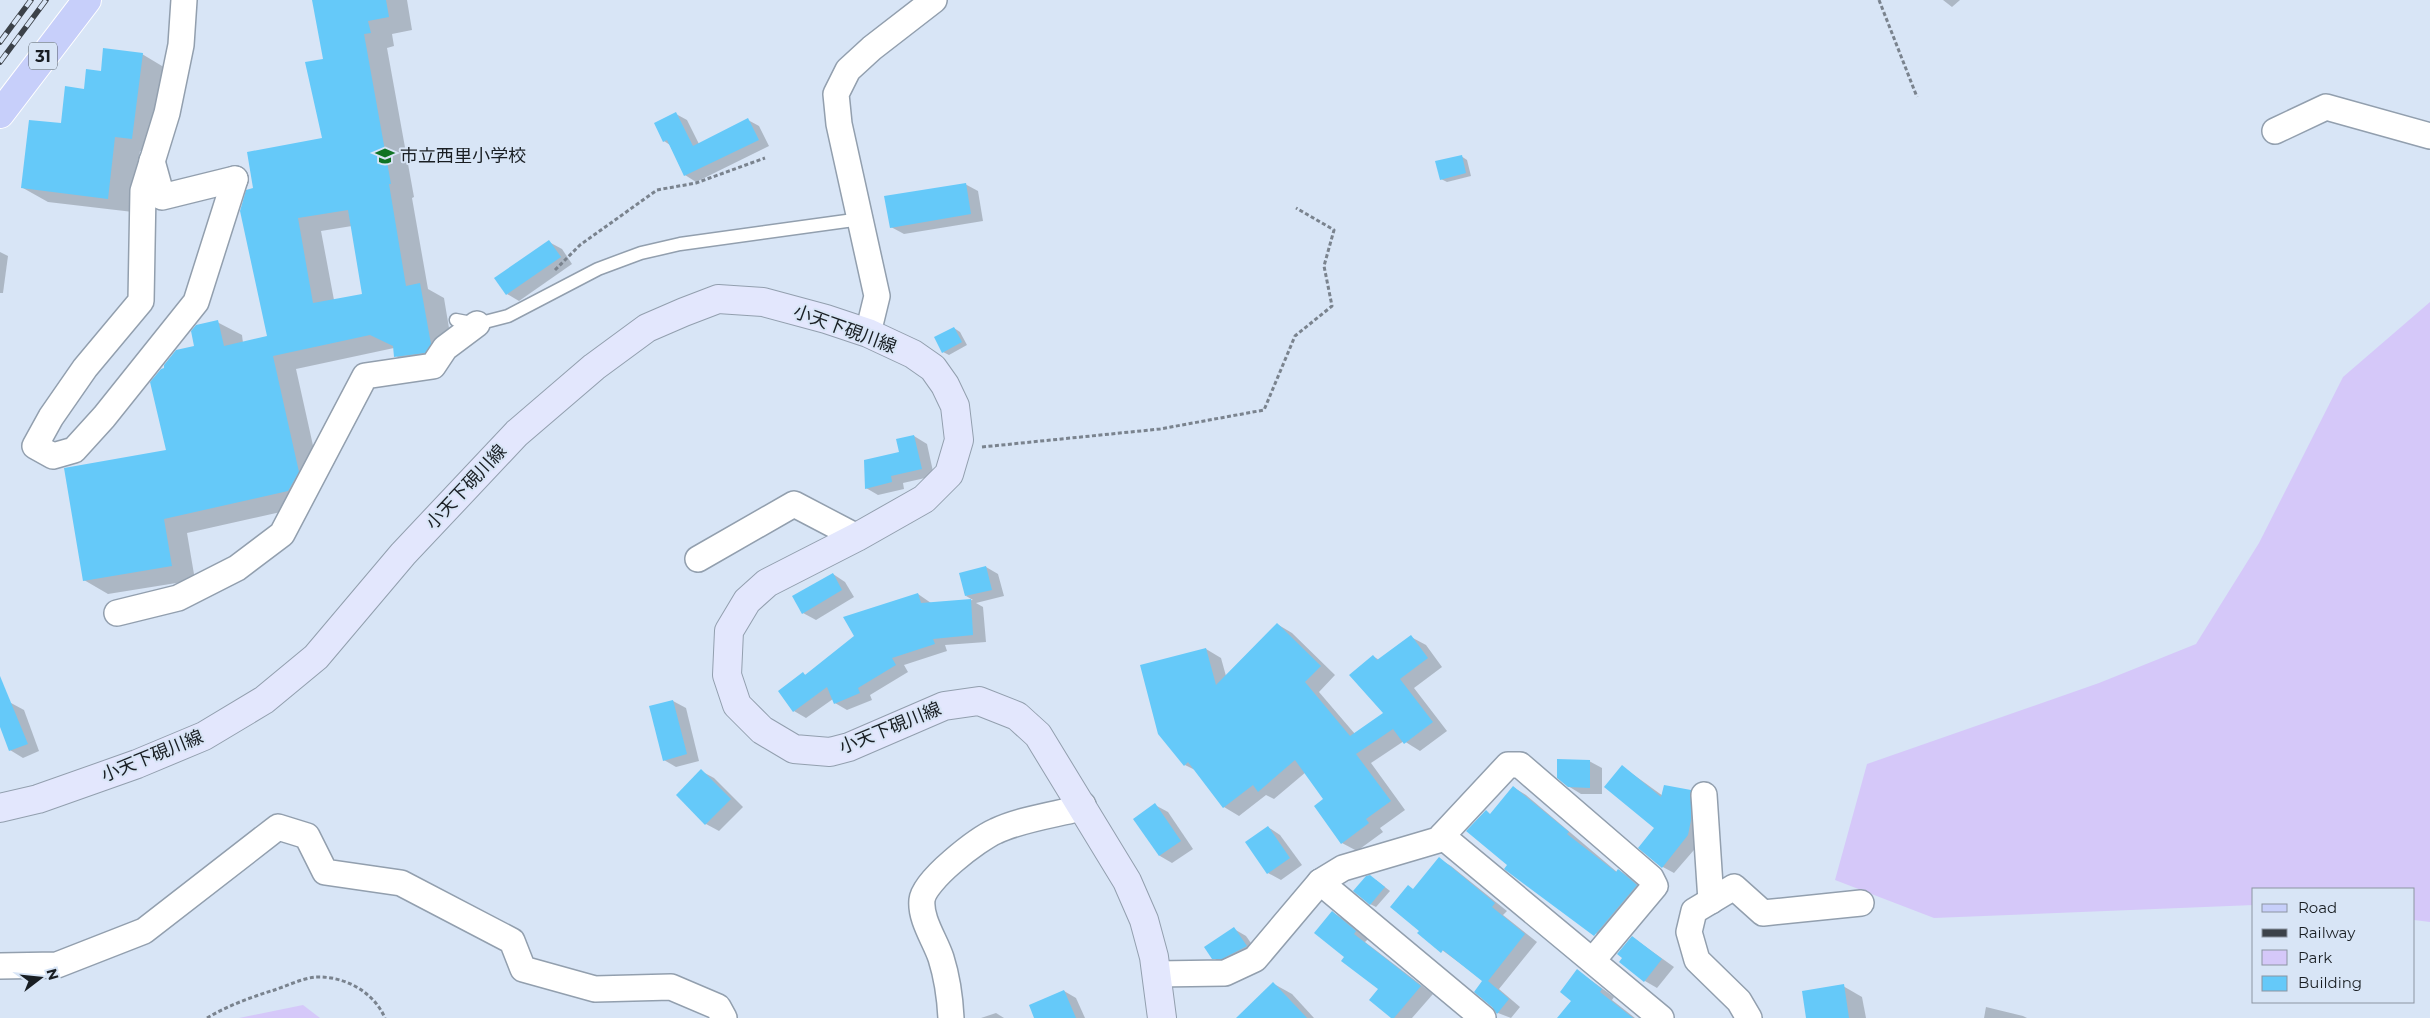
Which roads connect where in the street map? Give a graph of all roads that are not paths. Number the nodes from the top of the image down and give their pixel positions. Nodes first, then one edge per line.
1 (87, 0) edge
2 (184, 0) edge
3 (934, 0) edge
4 (0, 114) edge
5 (2274, 131) dead end
6 (2430, 136) edge
7 (152, 161) junction
8 (861, 219) junction
9 (466, 322) joint
10 (868, 333) junction
11 (857, 537) junction
12 (698, 559) dead end
13 (117, 613) dead end
14 (1704, 795) dead end
15 (1083, 805) junction
16 (0, 808) edge
17 (1442, 836) junction
18 (1320, 882) junction
19 (1711, 900) junction
20 (1861, 903) dead end
21 (1593, 960) junction
22 (0, 966) edge
23 (1156, 974) junction
24 (1476, 1016) edge
25 (724, 1018) edge
26 (951, 1018) edge
27 (1162, 1018) edge
28 (1661, 1018) edge
29 (1749, 1018) edge

1 - 4 main road, 31
2 - 7 street
3 - 8 street
5 - 6 street
7 - 7 street
8 - 9 lane
8 - 10 street
9 - 13 street
10 - 11 main road, 小天下硯川線
10 - 16 main road, 小天下硯川線
11 - 12 street
11 - 15 main road, 小天下硯川線
14 - 19 street
15 - 23 main road, 小天下硯川線
15 - 26 street
17 - 18 street
17 - 21 street
17 - 21 street
18 - 23 street
18 - 24 street
19 - 20 street
19 - 29 street
21 - 28 street
22 - 25 street
23 - 27 main road, 小天下硯川線

